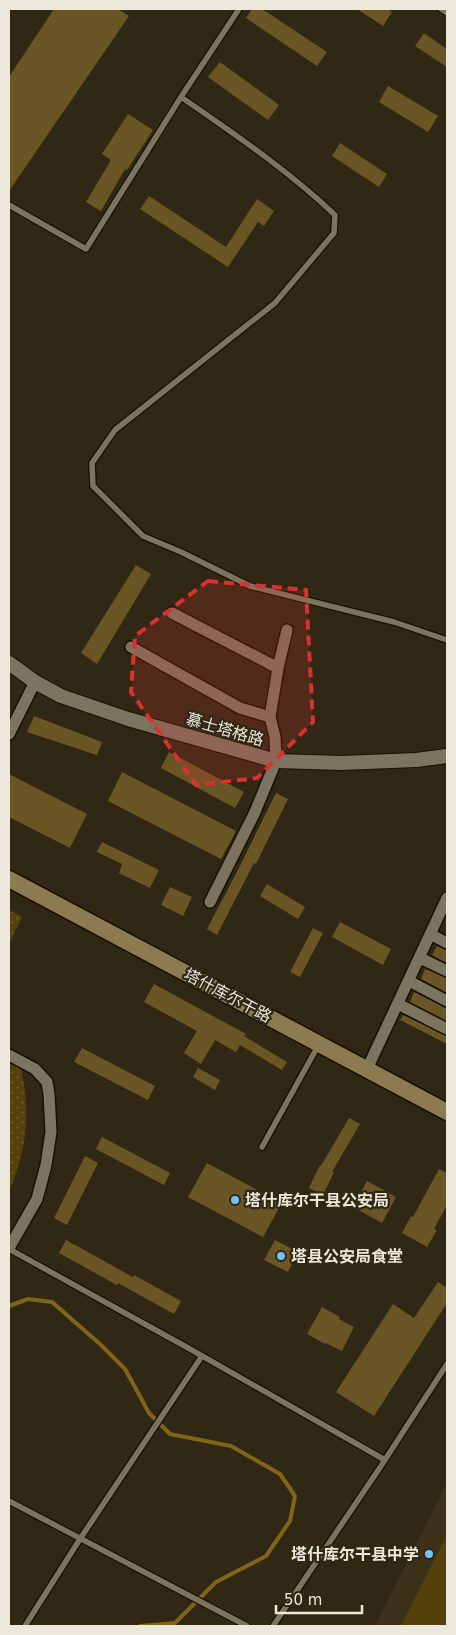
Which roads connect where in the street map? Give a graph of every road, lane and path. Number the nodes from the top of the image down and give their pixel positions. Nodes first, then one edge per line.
1 (239, 9) edge
2 (441, 9) edge
3 (447, 13) edge
4 (181, 97) junction
5 (9, 205) edge
6 (172, 613) dead end
7 (287, 630) dead end
8 (447, 640) edge
9 (131, 647) dead end
10 (9, 663) edge
11 (278, 668) junction
12 (35, 682) junction
13 (270, 717) junction
14 (9, 734) edge
15 (447, 756) edge
16 (276, 761) junction
17 (9, 879) edge
18 (447, 898) edge
19 (210, 902) dead end
20 (444, 911) edge
21 (430, 934) junction
22 (447, 943) edge
23 (420, 958) junction
24 (447, 971) edge
25 (409, 981) junction
26 (447, 1001) edge
27 (398, 1004) junction
28 (447, 1029) edge
29 (319, 1044) junction
30 (9, 1055) edge
31 (367, 1069) junction
32 (447, 1112) edge
33 (262, 1147) dead end
34 (9, 1249) edge
35 (202, 1356) junction
36 (447, 1364) edge
37 (385, 1460) junction
38 (9, 1501) edge
39 (80, 1539) junction
40 (26, 1626) edge
41 (246, 1626) edge
42 (273, 1626) edge

1 - 4 lane
2 - 3 lane
4 - 5 lane
4 - 8 lane
6 - 11 street
7 - 11 street
9 - 13 street
10 - 12 street, 慕士塔格路
11 - 13 street
12 - 14 street
12 - 16 street, 慕士塔格路
13 - 16 street
15 - 16 street, 慕士塔格路
16 - 19 street
17 - 29 main road, 塔什库尔干路
18 - 20 street
20 - 21 street
21 - 22 street
21 - 23 street
23 - 24 street
23 - 25 street
25 - 26 street
25 - 27 street
27 - 28 street
27 - 31 street
29 - 31 main road, 塔什库尔干路
29 - 33 lane
30 - 34 street
31 - 32 main road, 塔什库尔干路
34 - 35 lane
35 - 37 lane
35 - 39 lane
36 - 37 lane
37 - 42 lane
38 - 39 lane
39 - 40 lane
39 - 41 lane

